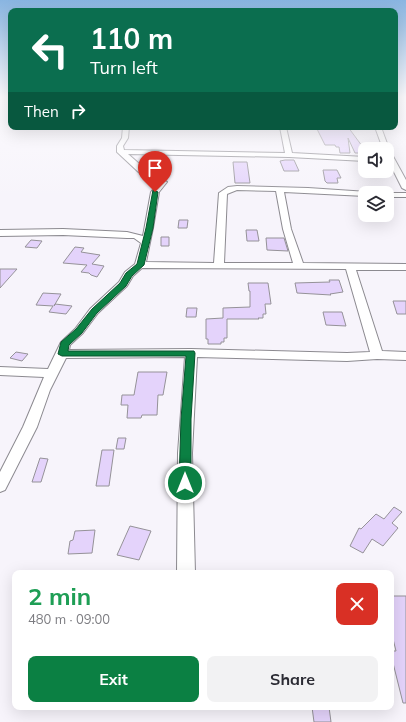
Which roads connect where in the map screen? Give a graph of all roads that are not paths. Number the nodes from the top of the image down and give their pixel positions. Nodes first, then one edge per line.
1 (126, 131) edge
2 (284, 131) edge
3 (379, 131) edge
4 (383, 142) edge
5 (121, 152) junction
6 (289, 155) junction
7 (358, 159) edge
8 (394, 168) edge
9 (406, 188) edge
10 (280, 189) junction
11 (358, 193) edge
12 (394, 195) edge
13 (406, 195) edge
14 (0, 233) edge
15 (146, 242) junction
16 (140, 265) junction
17 (218, 266) junction
18 (299, 266) junction
19 (350, 267) junction
20 (406, 267) edge
21 (191, 353) junction
22 (62, 354) junction
23 (377, 355) junction
24 (406, 356) edge
25 (0, 370) edge
26 (53, 373) junction
27 (0, 486) edge
28 (186, 570) edge

1 - 5 street
2 - 6 street
3 - 4 street
5 - 6 street
5 - 15 street
6 - 7 street
8 - 9 street
10 - 11 street
10 - 17 street
10 - 18 street
12 - 13 street
14 - 15 street
15 - 16 street
16 - 17 street
16 - 22 street
17 - 18 street
18 - 19 street
19 - 20 street
19 - 23 street
21 - 22 street
21 - 23 street
21 - 28 street
22 - 26 street
23 - 24 street
25 - 26 street
26 - 27 street

